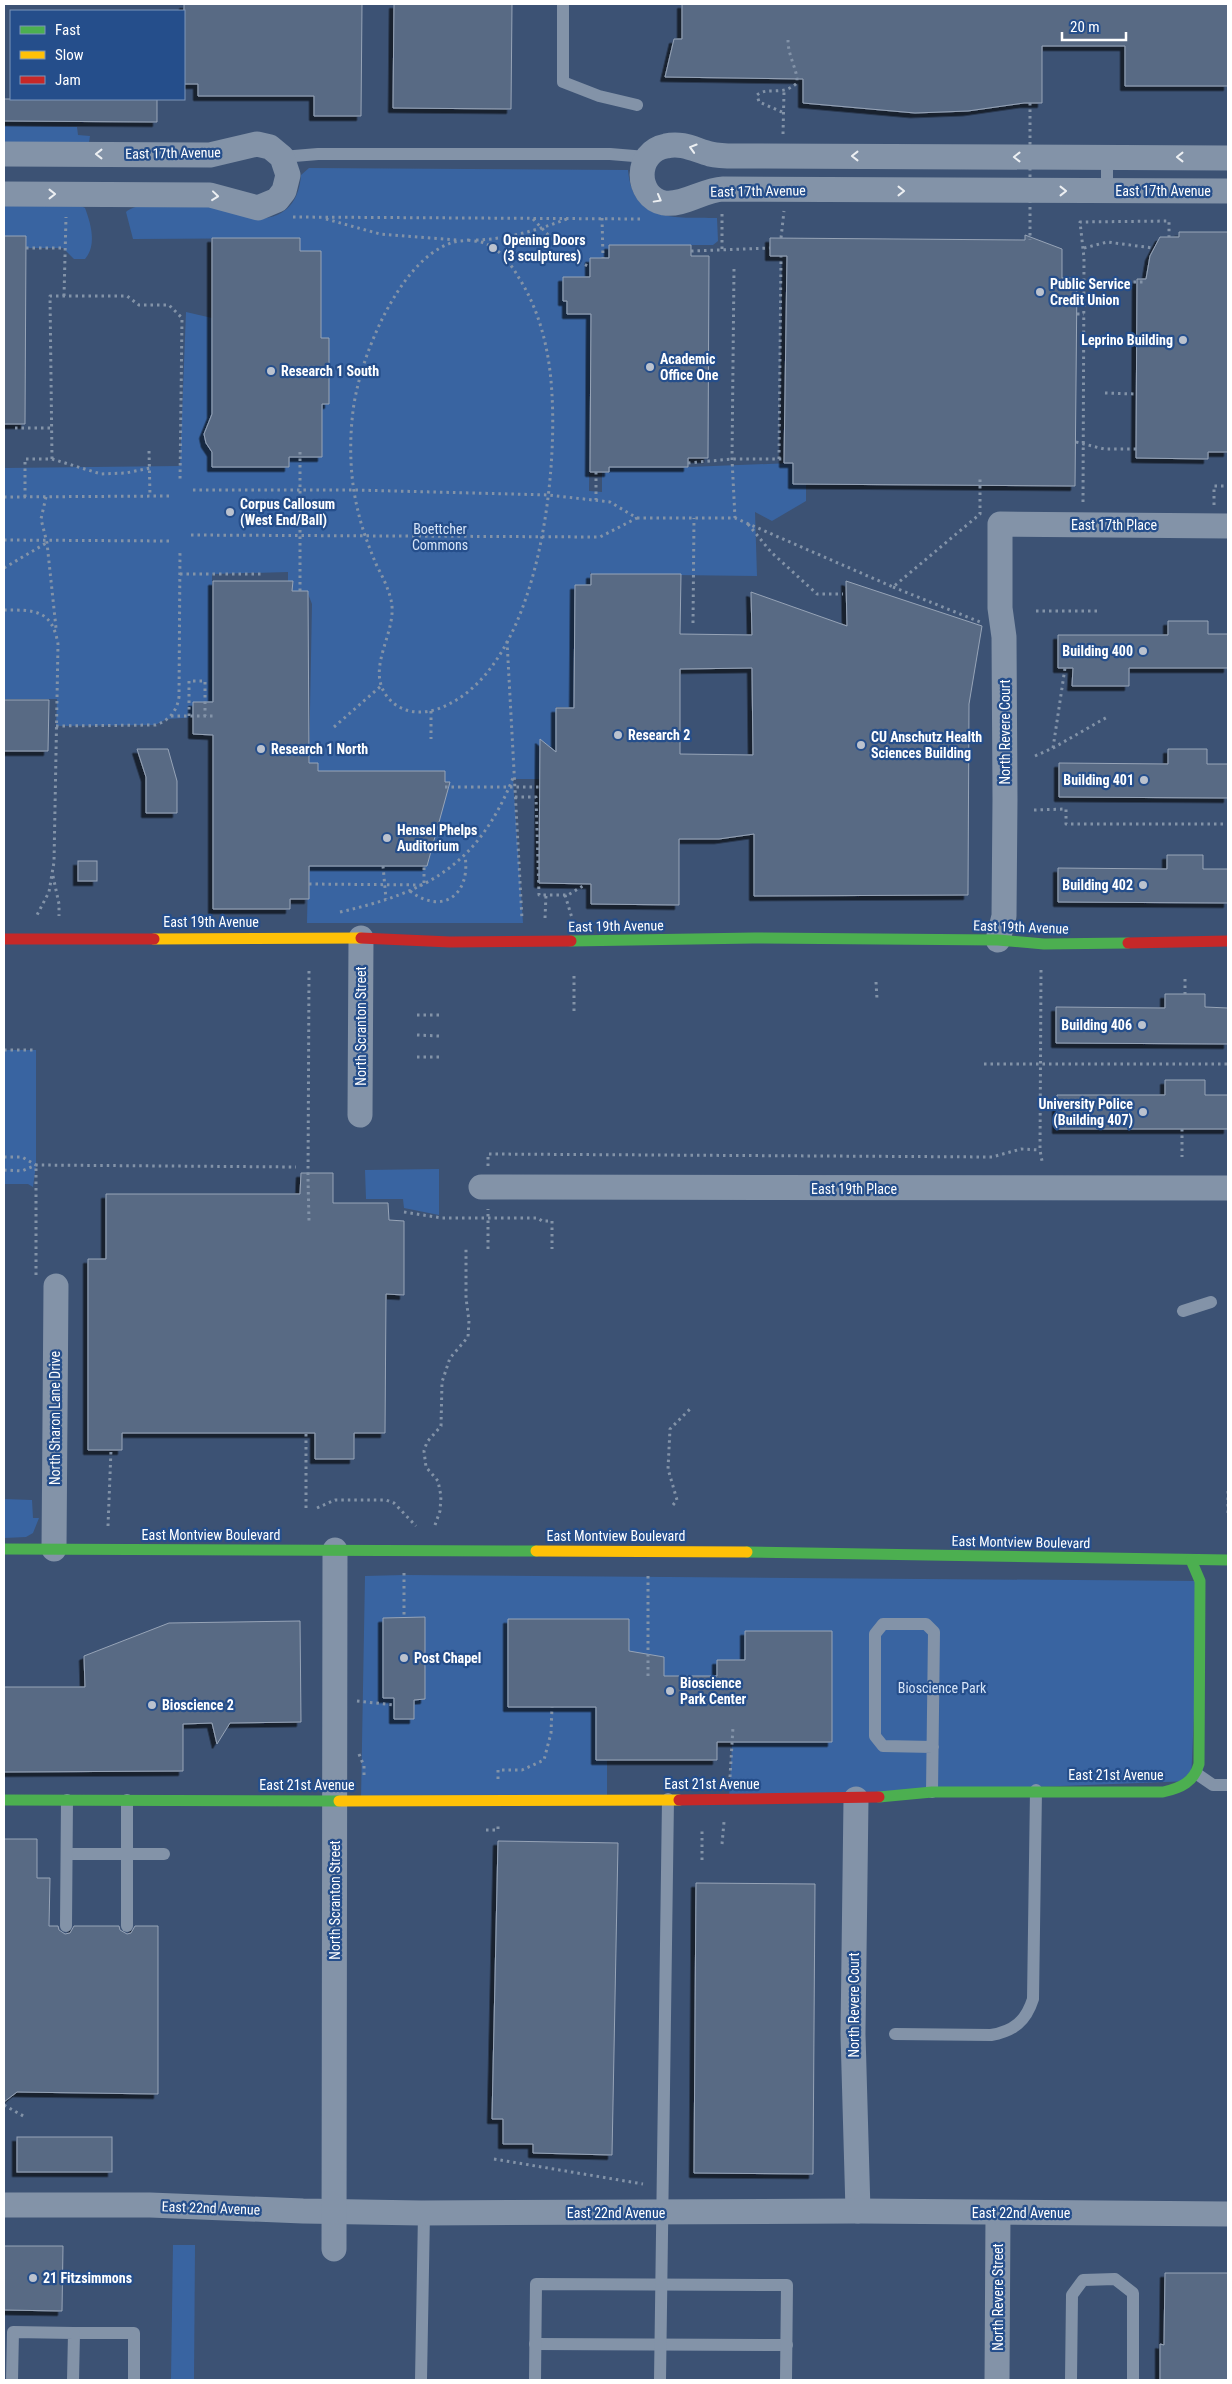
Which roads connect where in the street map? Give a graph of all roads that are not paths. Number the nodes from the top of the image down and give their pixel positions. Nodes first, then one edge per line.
1 (563, 4) edge
2 (637, 105) dead end
3 (4, 154) edge
4 (282, 157) junction
5 (646, 157) junction
6 (1107, 157) junction
7 (1228, 158) edge
8 (1107, 190) junction
9 (1228, 191) edge
10 (4, 194) edge
11 (1221, 516) edge
12 (990, 519) joint
13 (361, 938) junction
14 (4, 939) edge
15 (998, 940) junction
16 (1228, 941) edge
17 (360, 1114) dead end
18 (481, 1187) dead end
19 (1228, 1188) edge
20 (56, 1286) dead end
21 (1211, 1302) dead end
22 (1183, 1311) dead end
23 (4, 1549) edge
24 (54, 1550) junction
25 (335, 1550) junction
26 (1191, 1560) junction
27 (1228, 1560) edge
28 (933, 1747) junction
29 (1197, 1774) junction
30 (1228, 1785) edge
31 (1036, 1790) junction
32 (932, 1792) junction
33 (668, 1799) junction
34 (856, 1799) junction
35 (4, 1800) edge
36 (67, 1800) junction
37 (127, 1800) junction
38 (334, 1800) junction
39 (67, 1854) junction
40 (127, 1854) junction
41 (164, 1854) dead end
42 (66, 1926) dead end
43 (127, 1926) dead end
44 (895, 2034) dead end
45 (4, 2205) edge
46 (334, 2211) junction
47 (858, 2211) junction
48 (424, 2213) junction
49 (661, 2213) junction
50 (998, 2213) junction
51 (1228, 2214) edge
52 (334, 2249) dead end
53 (661, 2285) junction
54 (8, 2332) edge
55 (74, 2333) junction
56 (536, 2344) junction
57 (660, 2345) junction
58 (787, 2345) junction
59 (12, 2380) edge
60 (73, 2380) edge
61 (134, 2380) edge
62 (421, 2380) edge
63 (535, 2380) edge
64 (660, 2380) edge
65 (786, 2380) edge
66 (998, 2380) edge
67 (1071, 2380) edge
68 (1133, 2380) edge

1 - 2 lane
4 -> 3 street, East 17th Avenue
4 - 5 lane
10 -> 4 street
6 -> 5 street
5 -> 8 street, East 17th Avenue
7 -> 6 street
6 - 8 lane
8 - 9 street, East 17th Avenue
11 - 12 street, East 17th Place
12 - 15 street, North Revere Court
13 - 14 street, East 19th Avenue
13 - 15 street, East 19th Avenue
13 - 17 street, North Scranton Street
15 - 16 street, East 19th Avenue
18 - 19 street, East 19th Place
20 - 24 street, North Sharon Lane Drive
21 - 22 lane
23 - 24 street, East Montview Boulevard
24 - 25 street, East Montview Boulevard
25 - 26 street, East Montview Boulevard
25 - 38 street, North Scranton Street
26 - 27 street, East Montview Boulevard
26 - 29 street
28 - 28 lane
28 - 32 lane
29 - 30 lane
29 - 31 street, East 21st Avenue
31 - 32 street, East 21st Avenue
31 - 44 lane
32 - 34 street, East 21st Avenue
33 - 34 street, East 21st Avenue
33 - 38 street, East 21st Avenue
33 - 49 lane
34 - 47 street, North Revere Court
35 - 36 street, East 21st Avenue
36 - 37 street, East 21st Avenue
36 - 39 lane
37 - 38 street, East 21st Avenue
37 - 40 lane
38 - 46 street, North Scranton Street
39 - 40 lane
39 - 42 lane
40 - 41 lane
40 - 43 lane
45 - 46 street, East 22nd Avenue
46 - 48 street, East 22nd Avenue
46 - 52 street, North Scranton Street
47 - 49 street, East 22nd Avenue
47 - 50 street, East 22nd Avenue
48 - 49 street, East 22nd Avenue
48 - 62 lane
49 - 53 lane
50 - 51 street, East 22nd Avenue
50 - 66 street, North Revere Street
53 - 56 lane
53 - 57 lane
53 - 58 lane
54 - 55 lane
54 - 59 lane
55 - 60 lane
55 - 61 lane
56 - 57 lane
56 - 63 lane
57 - 58 lane
57 - 64 lane
58 - 65 lane
67 - 68 lane

